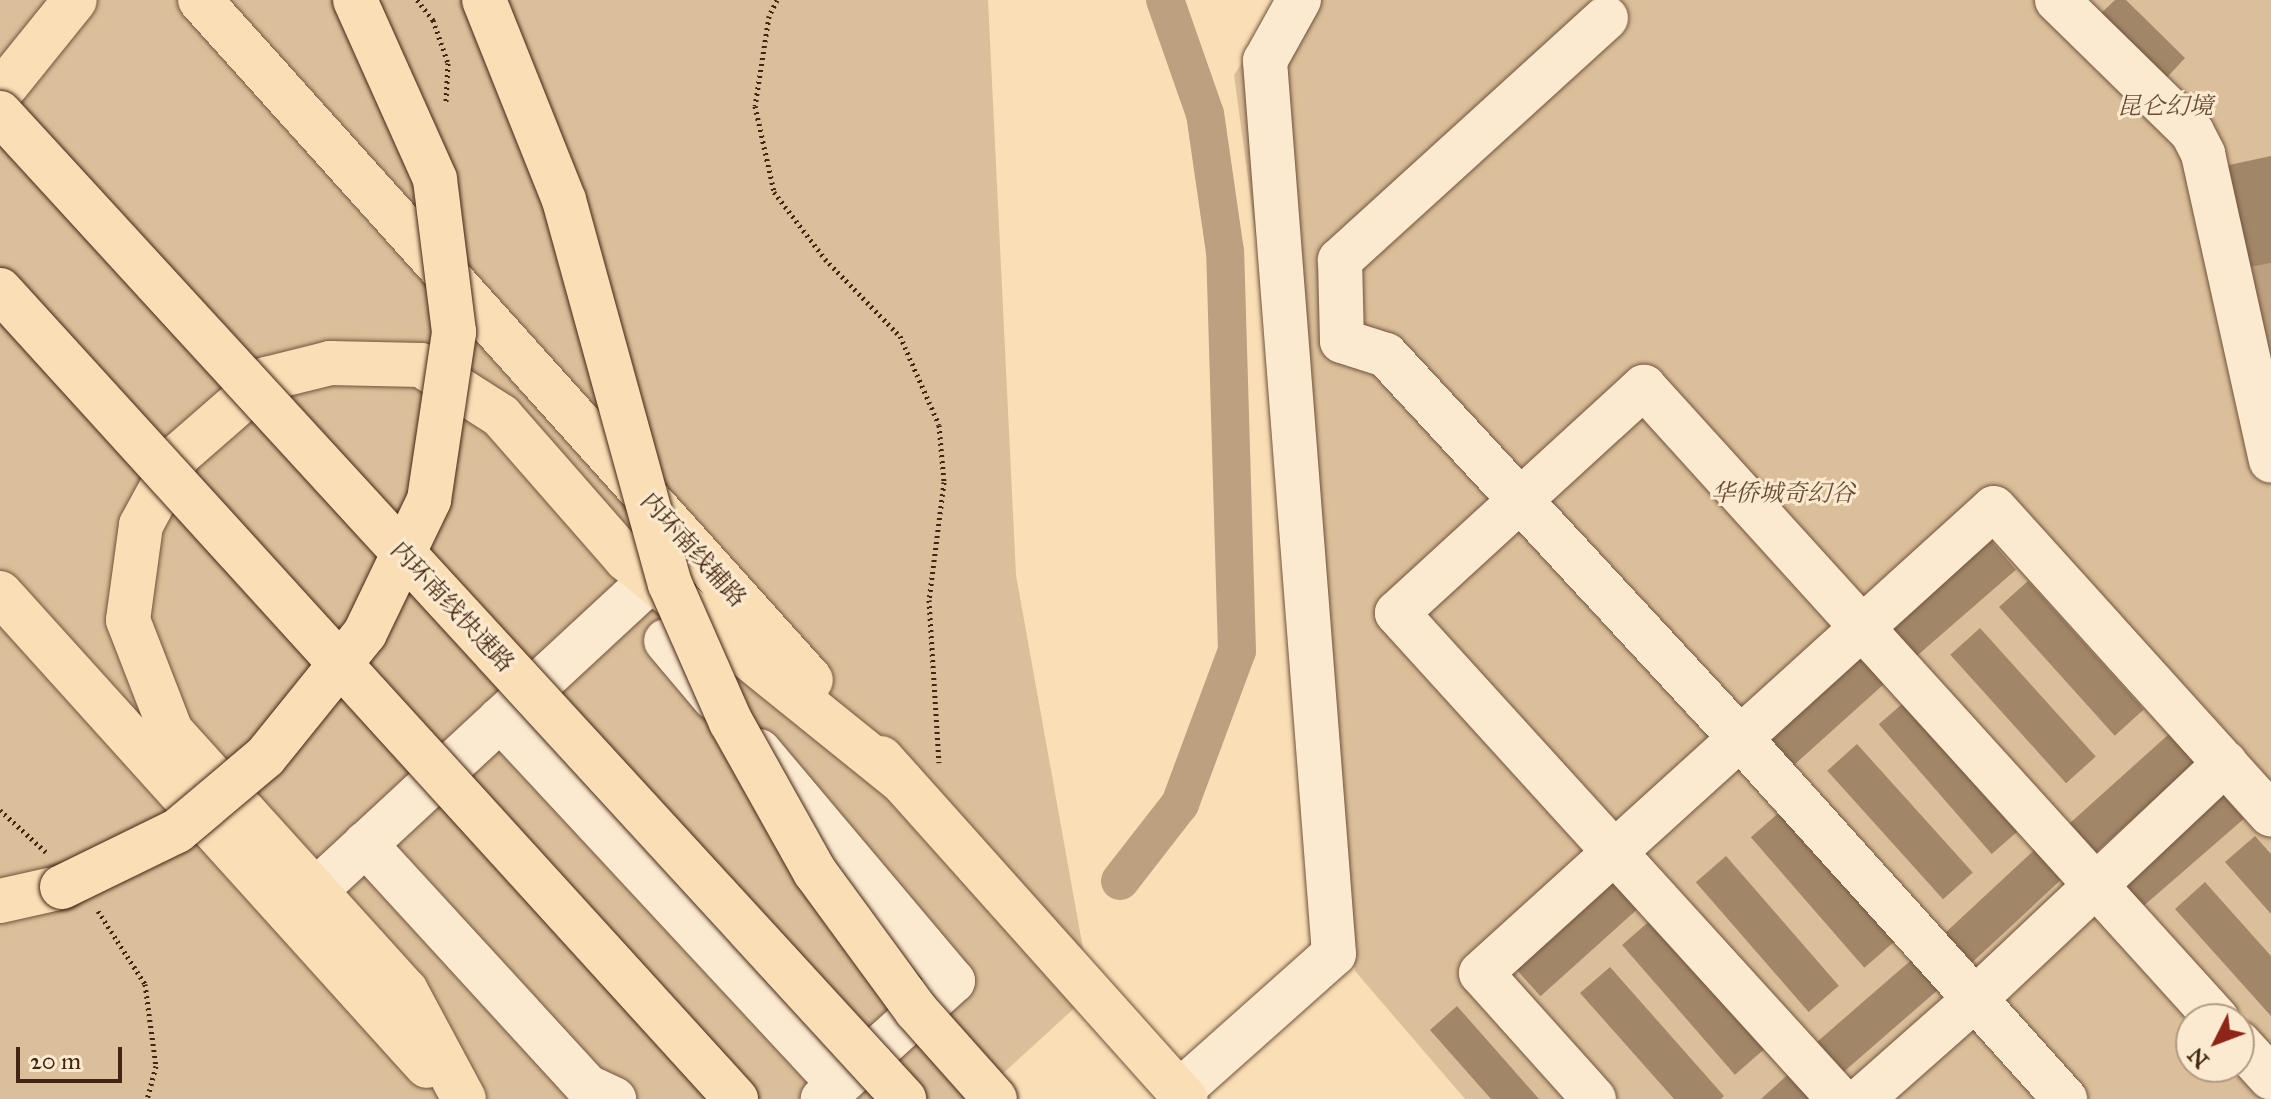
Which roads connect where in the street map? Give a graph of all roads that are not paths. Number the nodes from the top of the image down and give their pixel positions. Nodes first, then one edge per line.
1 (75, 0) edge
2 (200, 0) edge
3 (355, 0) edge
4 (484, 0) edge
5 (1299, 0) edge
6 (2057, 0) edge
7 (1606, 18) dead end
8 (0, 93) edge
9 (0, 113) edge
10 (0, 290) edge
11 (2271, 461) edge
12 (1520, 501) junction
13 (652, 579) junction
14 (0, 593) edge
15 (1863, 627) junction
16 (666, 641) dead end
17 (500, 719) junction
18 (1740, 738) junction
19 (2225, 763) junction
20 (920, 774) junction
21 (2271, 815) edge
22 (365, 844) junction
23 (1615, 851) junction
24 (2094, 883) junction
25 (315, 891) junction
26 (0, 901) edge
27 (1975, 999) junction
28 (2203, 1003) edge
29 (2255, 1060) edge
30 (2271, 1078) edge
31 (831, 1092) edge
32 (1183, 1095) edge
33 (456, 1099) edge
34 (464, 1099) edge
35 (614, 1099) edge
36 (736, 1099) edge
37 (904, 1099) edge
38 (995, 1099) edge
39 (1594, 1099) edge
40 (1839, 1099) edge
41 (1862, 1099) edge
42 (2065, 1099) edge

1 - 8 main road
2 - 20 main road, 内环南线辅路
3 - 26 main road, bridge
4 - 38 main road, bridge
5 - 32 lane
6 - 11 lane
7 - 12 lane
9 - 37 main road, 内环南线快速路, bridge
10 - 36 main road, bridge
12 - 15 lane
12 - 18 lane
12 - 23 lane
13 - 17 lane
13 - 20 main road
13 - 25 main road
14 - 33 main road
15 - 18 lane
15 - 19 lane
15 - 24 lane
16 - 31 lane
17 - 22 lane
17 - 31 lane
18 - 23 lane
18 - 27 lane
19 - 21 lane
19 - 24 lane
20 - 32 main road, 内环南线辅路
22 - 25 lane
22 - 35 lane
23 - 39 lane
23 - 40 lane
24 - 27 lane
24 - 28 lane
25 - 34 main road
27 - 41 lane
27 - 42 lane
29 - 30 lane

